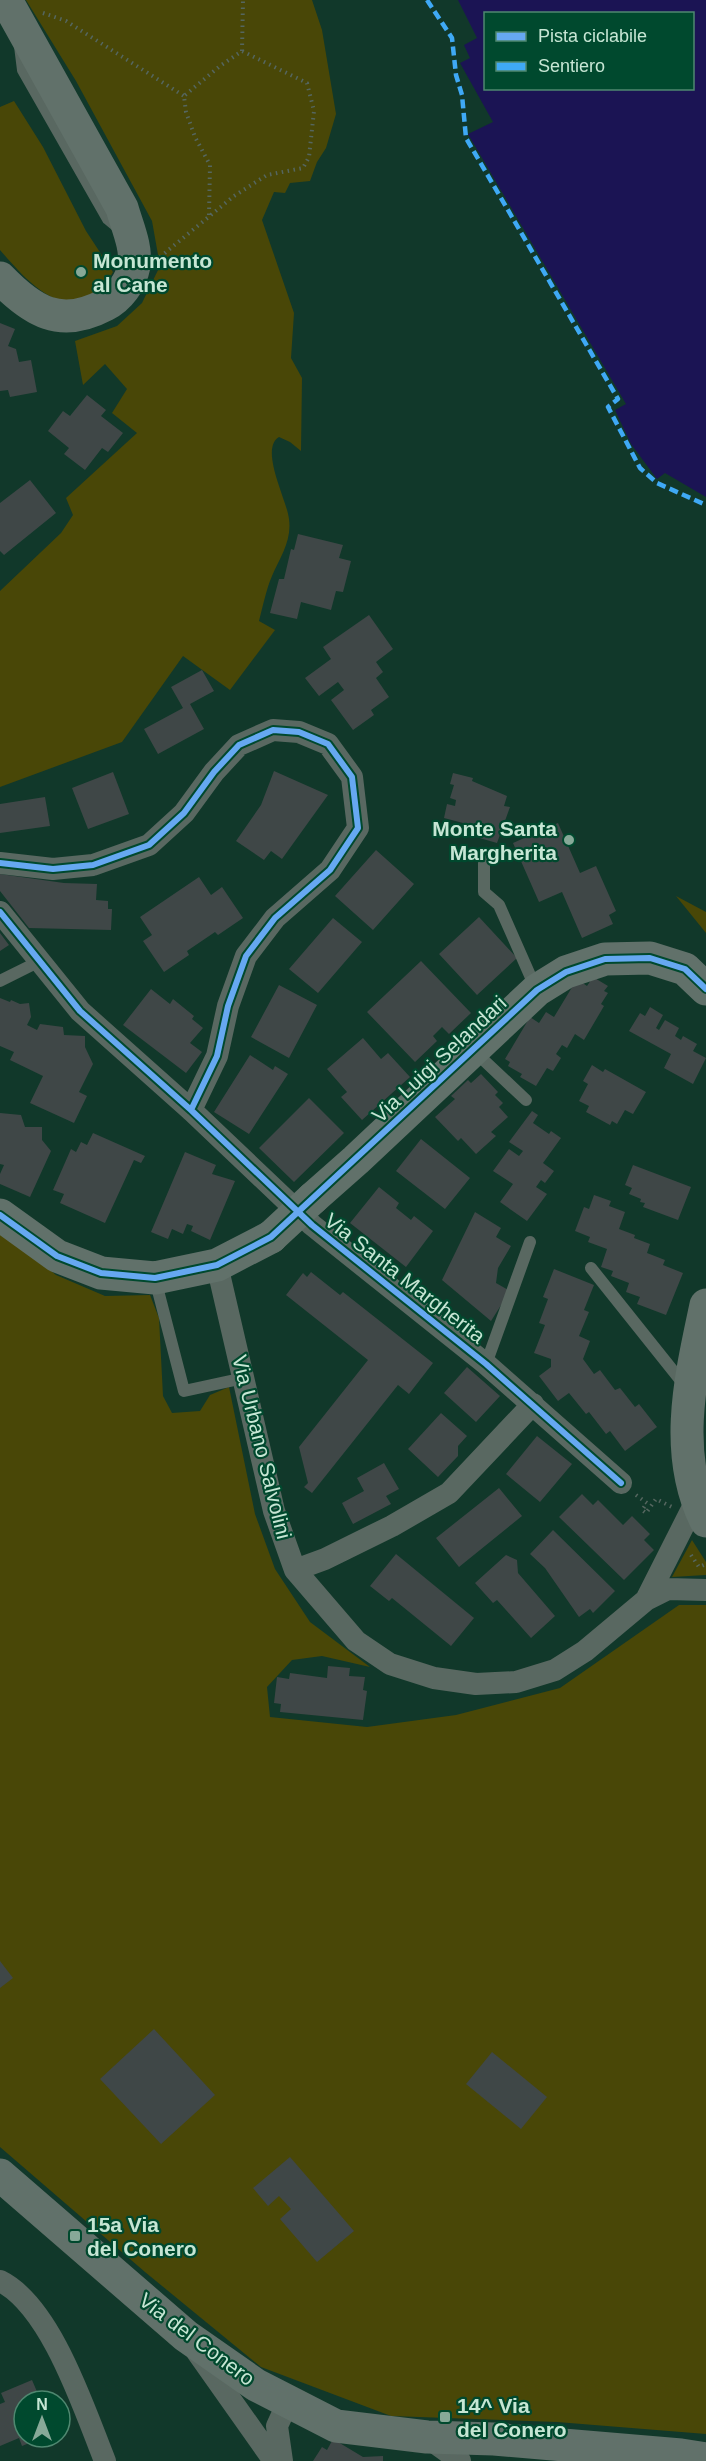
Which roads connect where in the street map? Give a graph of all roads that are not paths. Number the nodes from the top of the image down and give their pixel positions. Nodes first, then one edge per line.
1 (12, 9) edge
2 (0, 278) edge
3 (484, 861) dead end
4 (0, 863) edge
5 (0, 912) edge
6 (38, 962) junction
7 (0, 981) edge
8 (706, 988) edge
9 (537, 990) junction
10 (474, 1050) junction
11 (526, 1100) dead end
12 (191, 1110) junction
13 (0, 1215) edge
14 (530, 1242) dead end
15 (217, 1265) junction
16 (591, 1268) dead end
17 (155, 1278) junction
18 (706, 1305) edge
19 (486, 1364) junction
20 (244, 1378) junction
21 (688, 1390) junction
22 (533, 1404) junction
23 (621, 1483) dead end
24 (701, 1511) edge
25 (295, 1570) junction
26 (706, 1590) edge
27 (646, 1600) junction
28 (0, 2175) edge
29 (0, 2281) edge
30 (186, 2336) junction
31 (256, 2385) junction
32 (288, 2402) junction
33 (255, 2433) junction
34 (427, 2437) junction
35 (706, 2459) edge
36 (105, 2461) edge
37 (274, 2461) edge
38 (282, 2461) edge
39 (460, 2461) edge

1 - 2 street
3 - 9 lane, Via Luigi Selandari
4 - 12 street
5 - 6 street, Via Santa Margherita
6 - 7 lane
6 - 12 street, Via Santa Margherita
8 - 9 street, Via Luigi Selandari
9 - 10 street, Via Luigi Selandari
10 - 11 lane, Via Luigi Selandari
10 - 15 street, Via Luigi Selandari, bridge
12 - 19 street, Via Santa Margherita
13 - 17 street, Via Luigi Selandari
14 - 19 lane
15 - 17 street, Via Luigi Selandari
15 - 20 street, Via Urbano Salvolini
16 - 21 lane
17 - 20 lane
18 - 21 street
19 - 22 street, Via Santa Margherita
20 - 25 street, Via Urbano Salvolini
21 - 24 street
22 - 23 street, Via Santa Margherita
22 - 25 street
24 - 27 street, Via Urbano Salvolini
25 - 27 street, Via Urbano Salvolini
26 - 27 street, Via Urbano Salvolini
28 - 30 street, Via del Conero
29 - 36 street
30 - 31 street, Via del Conero
30 - 33 street
31 - 32 street, Via del Conero
31 - 33 street
32 - 34 street, Via del Conero
32 - 38 street
33 - 37 street
34 - 35 street, Via del Conero
34 - 39 street, Via del Conero

